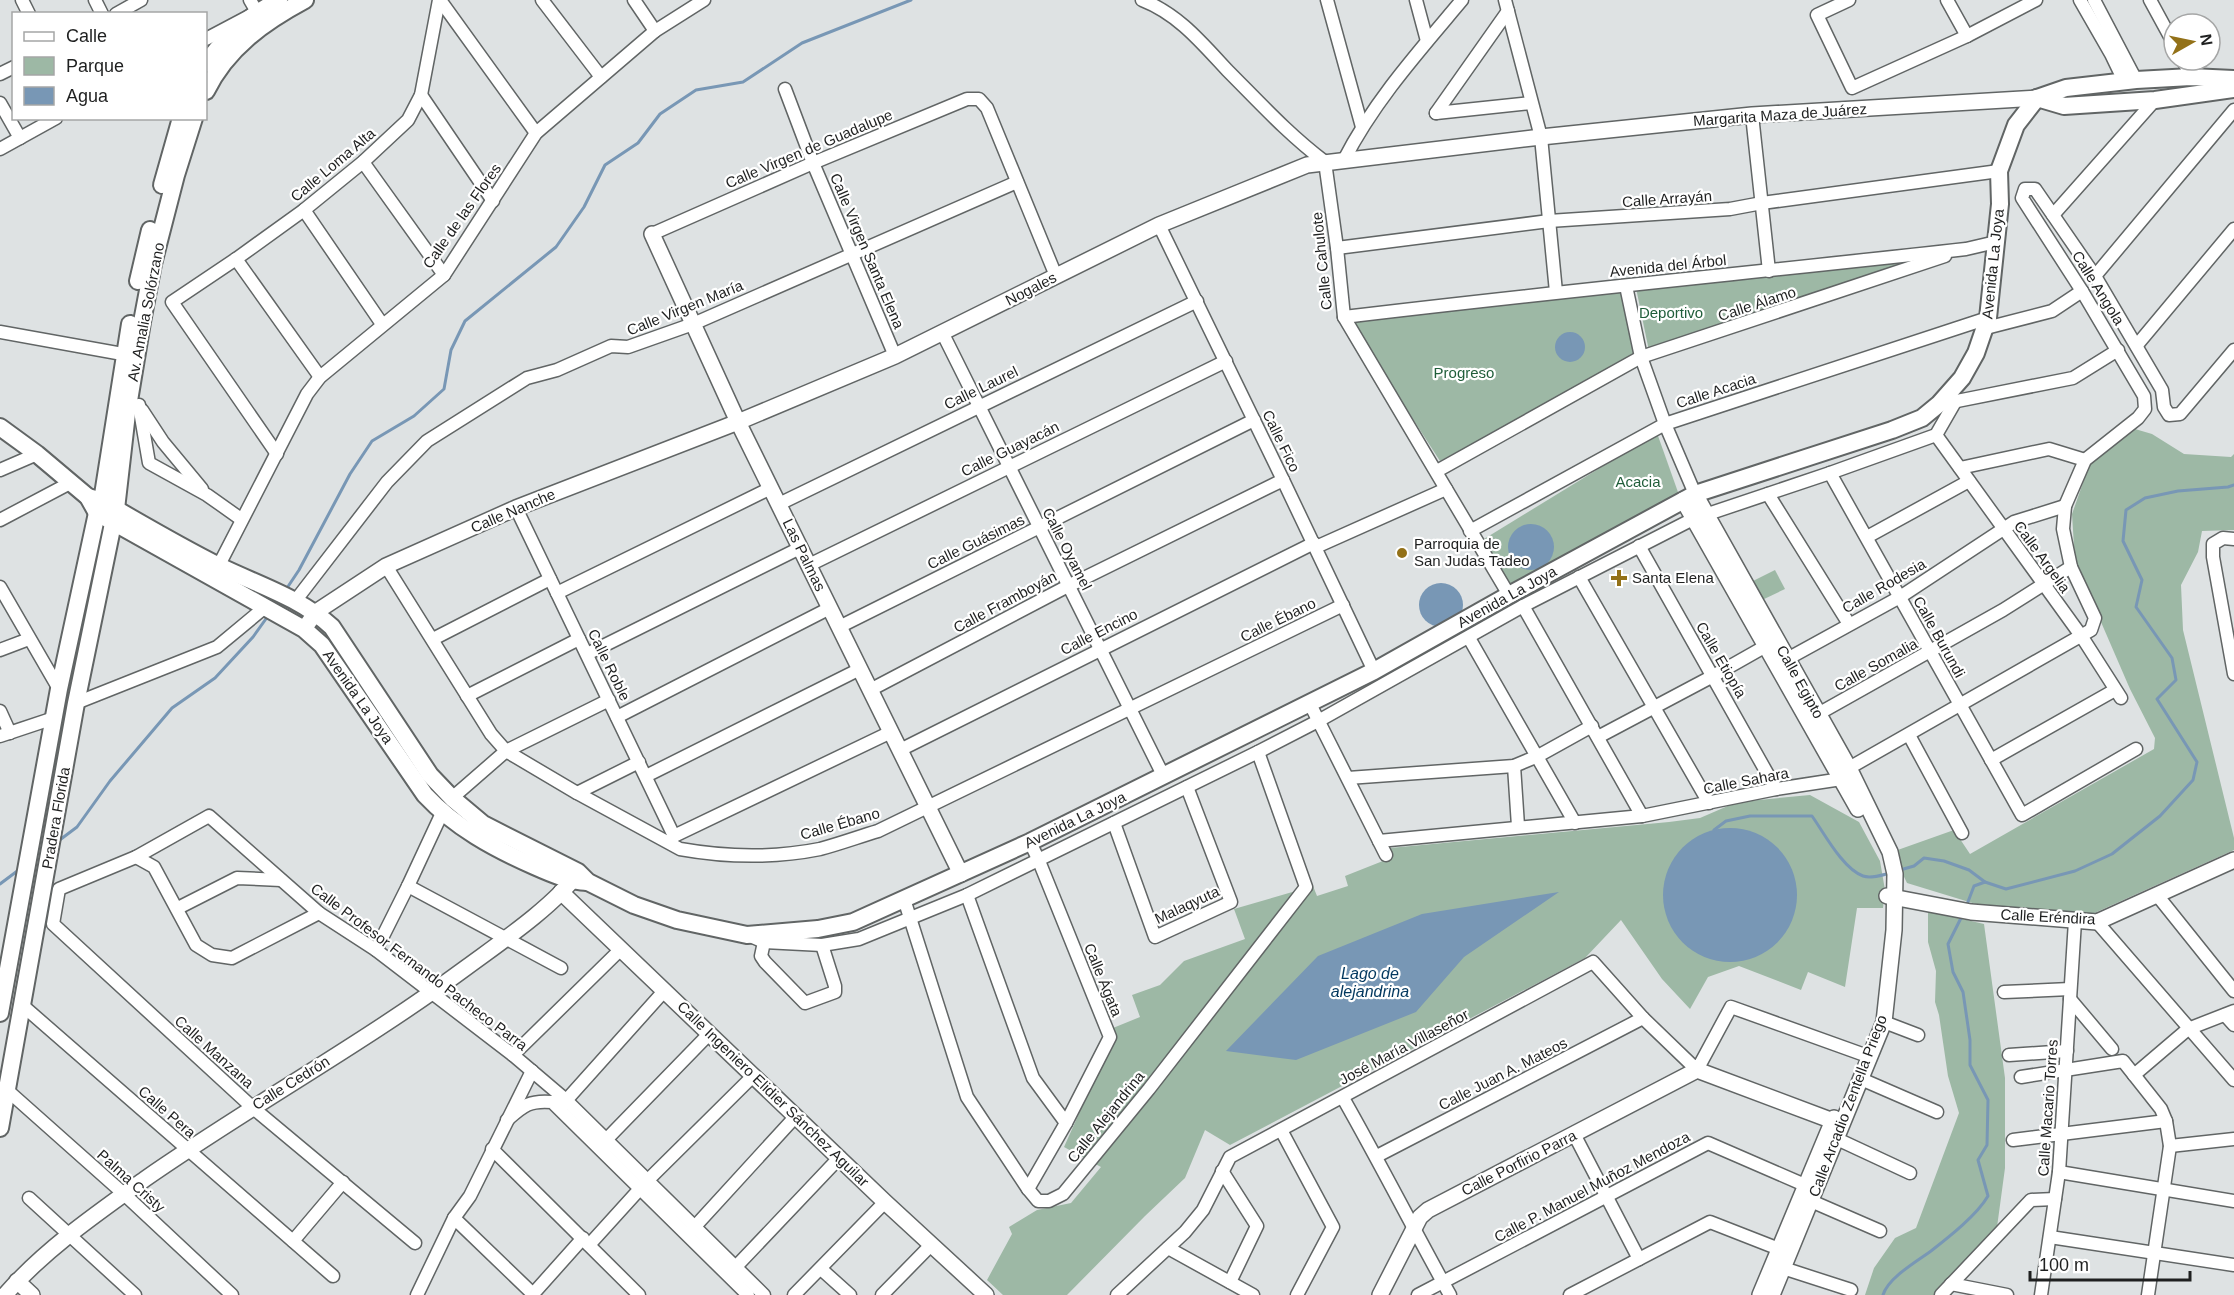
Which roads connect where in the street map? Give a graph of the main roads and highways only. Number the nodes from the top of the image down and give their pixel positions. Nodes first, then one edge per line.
1 (279, 0) edge
2 (305, 0) edge
3 (253, 6) edge
4 (207, 62) edge
5 (2234, 79) edge
6 (207, 89) edge
7 (2234, 90) edge
8 (2037, 98) junction
9 (180, 120) edge
10 (193, 120) edge
11 (0, 426) edge
12 (103, 509) junction
13 (575, 882) junction
14 (0, 1012) edge
15 (0, 1128) edge

1 - 3 main road
2 - 6 main road
3 - 4 main road
5 - 8 main road
7 - 8 main road, Margarita Maza de Juárez
8 - 13 main road, Avenida La Joya
9 - 12 main road, Av. Amalia Solórzano
10 - 12 main road, Av. Amalia Solórzano
11 - 12 main road, Avenida La Joya
12 - 13 main road, Avenida La Joya
12 - 13 main road, Avenida La Joya
12 - 14 main road, Pradera Florida
12 - 15 main road, Pradera Florida

